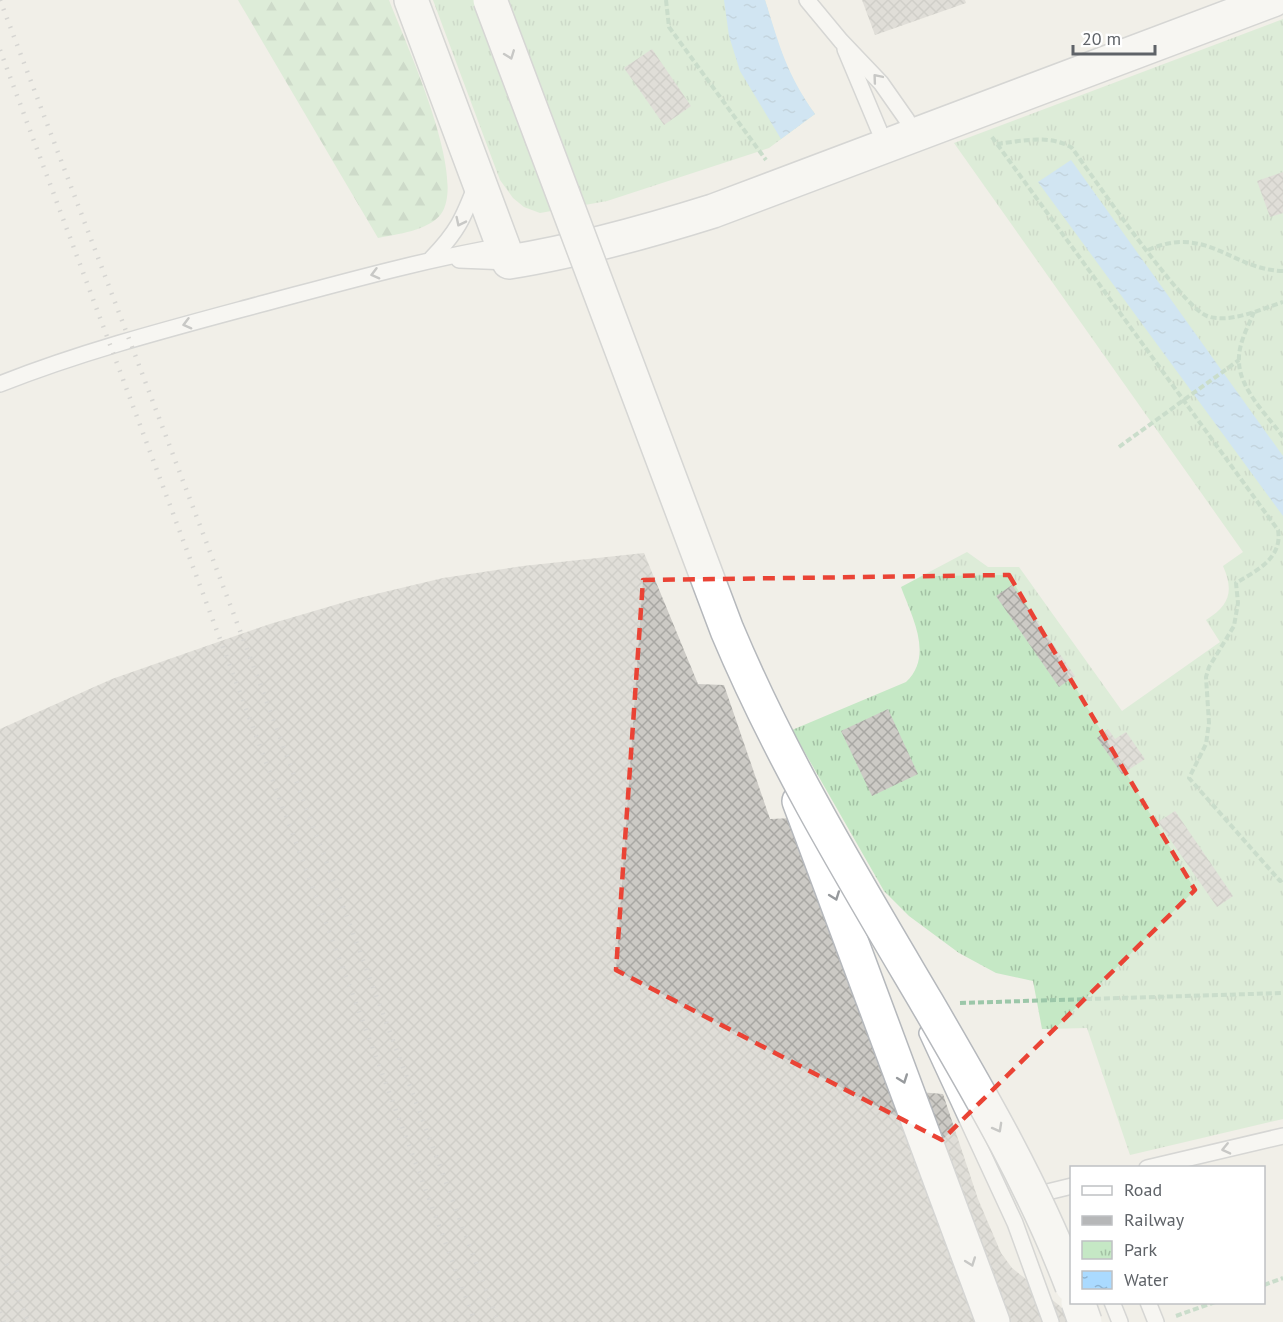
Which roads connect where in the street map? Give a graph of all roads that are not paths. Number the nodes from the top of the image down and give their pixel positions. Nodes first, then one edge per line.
1 (411, 0) edge
2 (490, 0) edge
3 (807, 0) edge
4 (1219, 0) edge
5 (1273, 0) edge
6 (841, 41) junction
7 (893, 125) junction
8 (478, 179) junction
9 (600, 243) junction
10 (506, 254) junction
11 (432, 258) junction
12 (625, 315) dead end
13 (0, 384) edge
14 (778, 743) junction
15 (1283, 1136) edge
16 (1151, 1166) edge
17 (1070, 1190) edge
18 (1006, 1202) junction
19 (1070, 1284) edge
20 (1079, 1304) edge
21 (1113, 1304) edge
22 (1149, 1304) edge
23 (1162, 1321) edge
24 (993, 1322) edge
25 (1051, 1322) edge
26 (1085, 1322) edge
27 (1120, 1322) edge

1 - 8 street
2 -> 14 street, bridge
3 - 6 lane
4 - 7 street
5 - 9 street
6 - 7 lane
7 -> 6 lane
7 - 9 street
8 - 10 street
8 -> 11 lane
9 - 10 street
10 - 11 lane
11 -> 13 lane
12 - 18 lane
14 -> 19 street, bridge
14 -> 24 street, bridge
15 -> 16 lane
17 - 18 lane
18 - 25 lane
20 - 26 street, bridge
21 - 27 lane
22 - 23 lane

